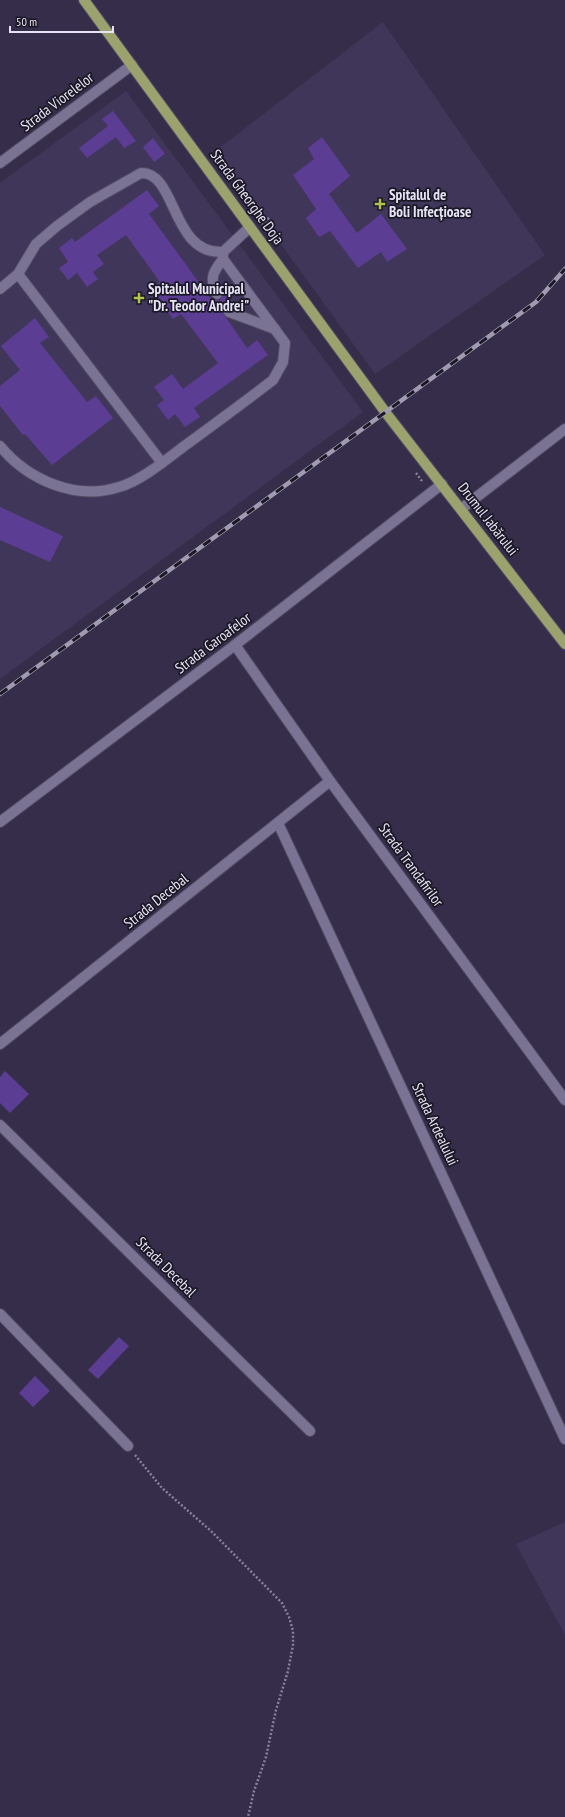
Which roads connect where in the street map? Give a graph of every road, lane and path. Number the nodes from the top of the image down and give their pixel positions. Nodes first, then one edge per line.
1 (84, 0) edge
2 (132, 65) junction
3 (0, 163) edge
4 (250, 227) junction
5 (223, 255) junction
6 (18, 274) junction
7 (0, 288) edge
8 (216, 294) dead end
9 (229, 312) dead end
10 (275, 329) junction
11 (386, 413) joint
12 (565, 429) edge
13 (1, 448) edge
14 (162, 463) junction
15 (442, 484) junction
16 (461, 509) junction
17 (565, 644) edge
18 (235, 645) junction
19 (330, 781) junction
20 (0, 822) edge
21 (278, 823) junction
22 (0, 1044) edge
23 (565, 1100) edge
24 (0, 1125) edge
25 (0, 1314) edge
26 (310, 1431) dead end
27 (565, 1439) edge
28 (128, 1446) joint
29 (248, 1817) edge

1 - 2 main road, Strada Gheorghe Doja
2 - 3 street, Strada Viorelelor
2 - 4 main road, Strada Gheorghe Doja
4 - 5 street
4 - 11 main road, Strada Gheorghe Doja
5 - 6 street
5 - 8 street
5 - 10 street
6 - 7 street
6 - 14 street
9 - 10 street
10 - 14 street
11 - 15 main road, Drumul Jabărului
12 - 16 street
13 - 14 street
15 - 16 main road, Drumul Jabărului
15 - 18 street, Strada Garoafelor
16 - 17 main road, Drumul Jabărului
18 - 19 street, Strada Trandafirilor
18 - 20 street, Strada Garoafelor
19 - 21 street, Strada Decebal
19 - 23 street, Strada Trandafirilor
21 - 22 street, Strada Decebal
21 - 27 street, Strada Ardealului
24 - 26 street, Strada Decebal
25 - 28 street
28 - 29 path

